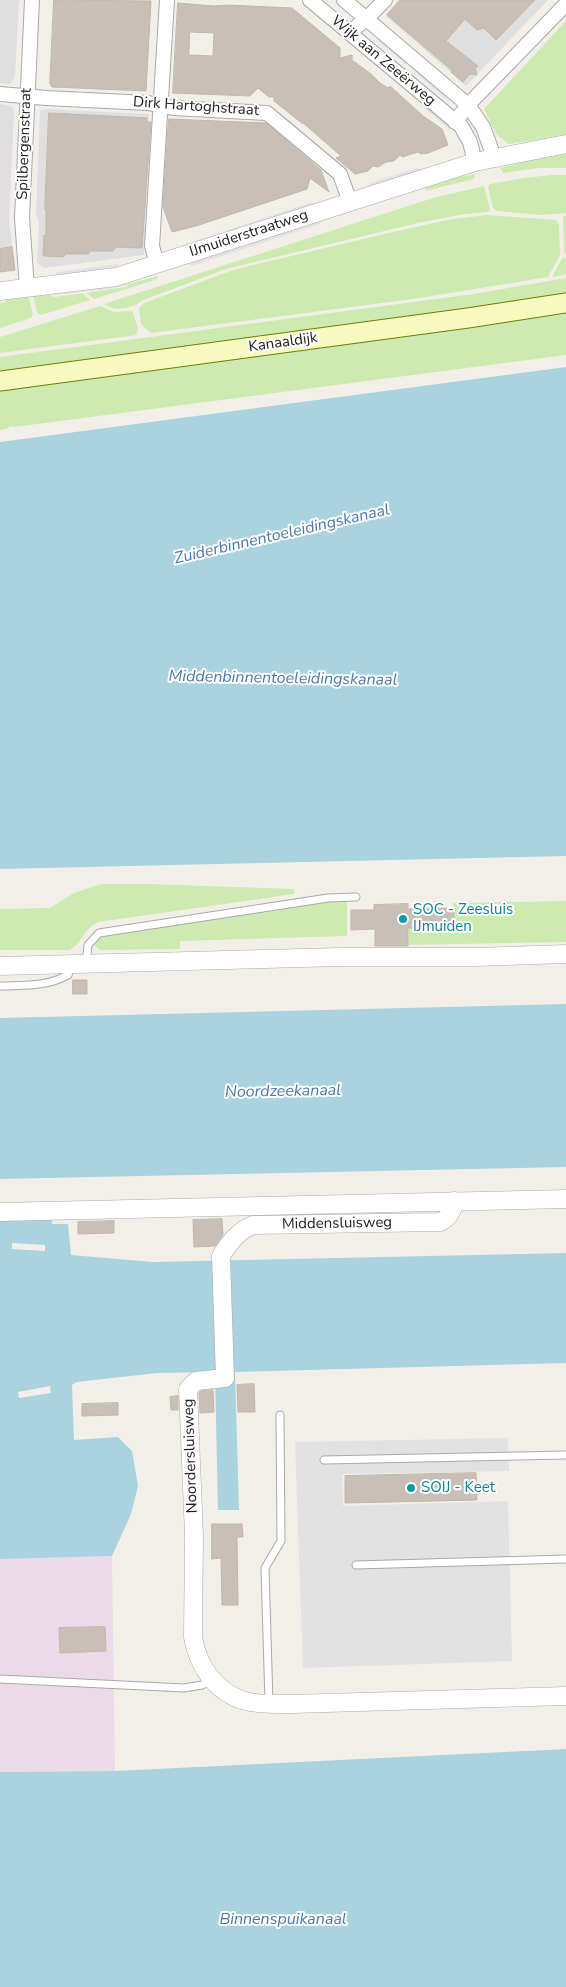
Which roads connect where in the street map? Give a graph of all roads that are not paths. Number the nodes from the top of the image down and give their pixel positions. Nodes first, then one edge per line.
1 (32, 0) edge
2 (167, 0) edge
3 (310, 0) edge
4 (344, 0) edge
5 (385, 0) edge
6 (566, 4) edge
7 (366, 19) junction
8 (349, 33) junction
9 (0, 94) edge
10 (27, 96) junction
11 (161, 105) junction
12 (468, 105) junction
13 (455, 122) junction
14 (566, 144) edge
15 (494, 157) junction
16 (475, 162) junction
17 (350, 202) junction
18 (157, 264) junction
19 (27, 288) junction
20 (0, 291) edge
21 (566, 304) edge
22 (0, 381) edge
23 (356, 898) dead end
24 (566, 954) edge
25 (79, 964) junction
26 (0, 966) edge
27 (0, 986) edge
28 (566, 1199) edge
29 (454, 1201) junction
30 (0, 1212) edge
31 (221, 1256) joint
32 (280, 1415) dead end
33 (566, 1454) edge
34 (324, 1460) dead end
35 (566, 1559) edge
36 (356, 1565) dead end
37 (0, 1679) edge
38 (212, 1680) junction
39 (566, 1696) edge
40 (269, 1704) junction

1 - 10 street, Spilbergenstraat
2 - 11 street
3 - 8 street, Wijk aan Zeeërweg
4 - 7 street, Wijk aan Zeeërweg
5 - 7 street
6 - 12 street
7 - 8 street
7 - 12 street, Wijk aan Zeeërweg
8 - 13 street, Wijk aan Zeeërweg
9 - 10 street, Dirk Hartoghstraat
10 - 11 street, Dirk Hartoghstraat
10 - 19 street, Spilbergenstraat
11 - 17 street, Dirk Hartoghstraat
11 - 18 street
12 - 13 street
12 - 15 street, Wijk aan Zeeërweg
13 - 16 street, Wijk aan Zeeërweg
14 - 15 street, IJmuiderstraatweg
15 - 16 street, IJmuiderstraatweg
16 - 17 street, IJmuiderstraatweg
17 - 18 street, IJmuiderstraatweg
18 - 19 street, IJmuiderstraatweg
19 - 20 street, IJmuiderstraatweg
21 - 22 main road, Kanaaldijk
23 - 25 lane
24 - 25 street
25 - 26 street
25 - 27 lane
28 - 29 street
29 - 30 street
29 - 31 street, Middensluisweg
31 - 38 street, Noordersluisweg
32 - 40 lane
33 - 34 lane
35 - 36 lane
37 - 38 lane
38 - 40 street
39 - 40 street

